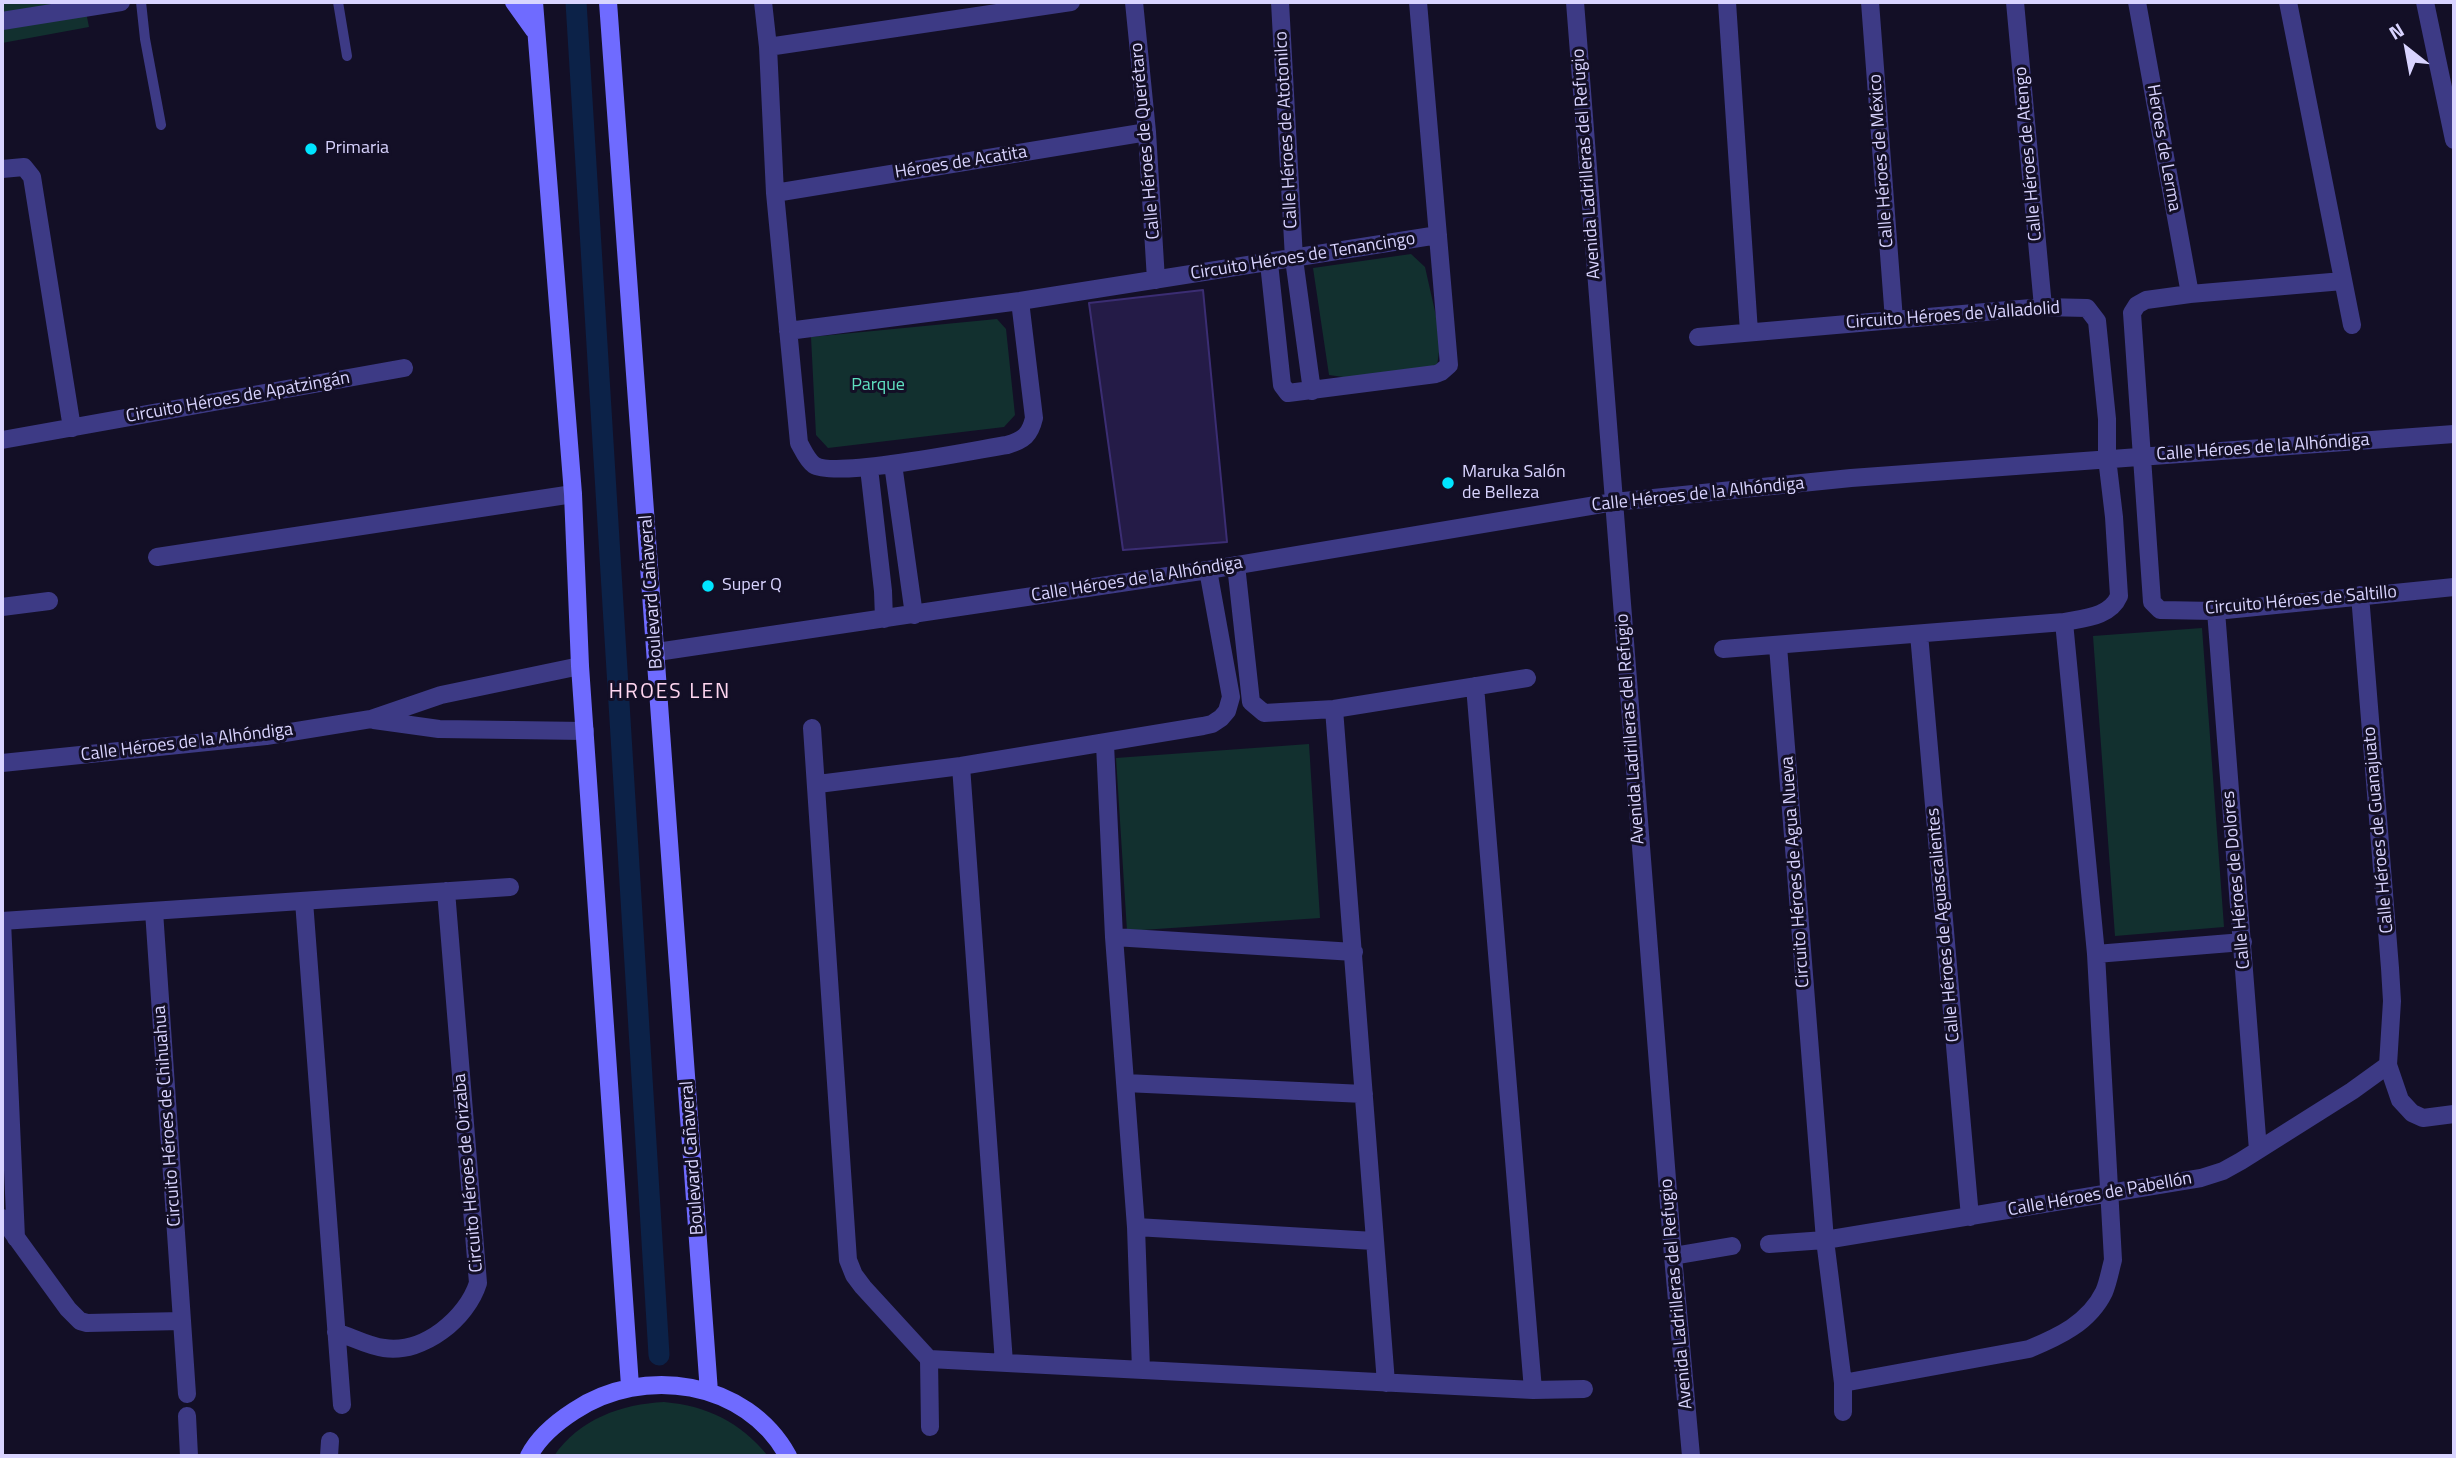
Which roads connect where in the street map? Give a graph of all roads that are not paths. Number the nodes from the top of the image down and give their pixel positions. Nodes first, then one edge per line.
1 (121, 2) edge
2 (141, 2) edge
3 (338, 2) edge
4 (514, 2) edge
5 (534, 2) edge
6 (608, 2) edge
7 (763, 2) edge
8 (1071, 2) edge
9 (1134, 2) edge
10 (1280, 2) edge
11 (1418, 2) edge
12 (1575, 2) edge
13 (1727, 2) edge
14 (1870, 2) edge
15 (2015, 2) edge
16 (2137, 2) edge
17 (2288, 2) edge
18 (2425, 2) edge
19 (2, 21) edge
20 (537, 35) junction
21 (768, 47) junction
22 (347, 56) dead end
23 (161, 125) dead end
24 (1147, 132) junction
25 (2454, 140) edge
26 (2, 169) edge
27 (775, 193) junction
28 (1438, 235) junction
29 (1294, 259) junction
30 (1269, 264) junction
31 (1156, 280) junction
32 (2343, 281) junction
33 (2190, 294) junction
34 (1020, 301) junction
35 (2043, 307) junction
36 (1894, 320) junction
37 (2352, 325) dead end
38 (788, 331) junction
39 (1749, 332) junction
40 (1698, 337) dead end
41 (404, 368) dead end
42 (1312, 391) junction
43 (72, 428) junction
44 (2454, 434) edge
45 (2, 440) edge
46 (2143, 456) junction
47 (2107, 458) junction
48 (893, 464) junction
49 (869, 468) junction
50 (573, 494) junction
51 (1614, 502) junction
52 (157, 557) dead end
53 (1236, 565) junction
54 (1208, 570) junction
55 (2454, 587) edge
56 (2360, 595) junction
57 (49, 601) dead end
58 (2, 607) edge
59 (2216, 611) junction
60 (914, 615) junction
61 (884, 619) junction
62 (2064, 622) junction
63 (1919, 634) junction
64 (1778, 646) junction
65 (1723, 649) dead end
66 (657, 652) junction
67 (580, 666) junction
68 (1527, 678) dead end
69 (1475, 686) junction
70 (1334, 709) junction
71 (371, 719) junction
72 (812, 728) dead end
73 (585, 731) junction
74 (1105, 744) junction
75 (2, 763) edge
76 (961, 766) junction
77 (818, 784) junction
78 (510, 887) dead end
79 (446, 891) junction
80 (303, 901) junction
81 (154, 911) junction
82 (2, 921) edge
83 (1114, 937) junction
84 (2243, 942) junction
85 (1354, 952) junction
86 (2096, 954) junction
87 (2388, 1065) junction
88 (1125, 1083) junction
89 (1364, 1094) junction
90 (2454, 1114) edge
91 (2258, 1150) junction
92 (2110, 1194) junction
93 (1970, 1217) junction
94 (2, 1218) edge
95 (1136, 1227) junction
96 (16, 1238) junction
97 (1825, 1240) junction
98 (1374, 1241) junction
99 (1769, 1244) dead end
100 (1732, 1246) dead end
101 (1673, 1256) junction
102 (182, 1321) junction
103 (337, 1332) junction
104 (929, 1359) junction
105 (1004, 1363) junction
106 (1142, 1370) junction
107 (1843, 1382) junction
108 (1386, 1383) junction
109 (630, 1386) junction
110 (1584, 1389) dead end
111 (1533, 1390) junction
112 (709, 1392) junction
113 (187, 1394) dead end
114 (342, 1405) dead end
115 (1843, 1412) dead end
116 (187, 1416) dead end
117 (930, 1427) dead end
118 (189, 1456) edge
119 (529, 1456) edge
120 (788, 1456) edge
121 (1691, 1456) edge

1 - 19 street
2 - 23 lane
3 - 22 lane
4 - 20 street
5 - 20 street
6 - 66 street, Boulevard Cañaveral
7 - 21 street
8 - 21 street
9 - 24 street, Calle Héroes de Querétaro
10 - 29 street, Calle Héroes de Atotonilco
11 - 28 street, Circuito Héroes de Tenancingo
12 - 51 street, Avenida Ladrilleras del Refugio
13 - 39 street
14 - 36 street, Calle Héroes de México
15 - 35 street, Calle Héroes de Atengo
16 - 33 street, Heroes de Lerma
17 - 32 street
18 - 25 street
20 - 50 street
21 - 27 street
24 - 27 street, Héroes de Acatita
24 - 31 street, Calle Héroes de Querétaro
26 - 43 street
27 - 38 street
28 - 29 street, Circuito Héroes de Tenancingo
28 - 42 street
29 - 30 street, Circuito Héroes de Tenancingo
29 - 42 street, Calle Héroes de Atotonilco
30 - 31 street, Circuito Héroes de Tenancingo
30 - 42 street
31 - 34 street, Circuito Héroes de Tenancingo
32 - 33 street
32 - 37 street
33 - 46 street
34 - 38 street, Circuito Héroes de Tenancingo
34 - 48 street
35 - 36 street, Circuito Héroes de Valladolid
35 - 47 street, Circuito Héroes de Valladolid
36 - 39 street, Circuito Héroes de Valladolid
38 - 49 street
39 - 40 street, Circuito Héroes de Valladolid
41 - 43 street, Circuito Héroes de Apatzingán
43 - 45 street, Circuito Héroes de Apatzingán
44 - 46 street, Calle Héroes de la Alhóndiga
46 - 47 street, Calle Héroes de la Alhóndiga
46 - 59 street, Circuito Héroes de Saltillo
47 - 51 street, Calle Héroes de la Alhóndiga
47 - 62 street
48 - 49 street
48 - 60 street
49 - 61 street
50 - 52 street
50 - 67 street
51 - 53 street, Calle Héroes de la Alhóndiga
51 - 101 street, Avenida Ladrilleras del Refugio
53 - 54 street, Calle Héroes de la Alhóndiga
53 - 70 street
54 - 60 street, Calle Héroes de la Alhóndiga
54 - 74 street
55 - 56 street, Circuito Héroes de Saltillo
56 - 59 street, Circuito Héroes de Saltillo
56 - 87 street, Calle Héroes de Guanajuato
57 - 58 street
59 - 84 street, Calle Héroes de Dolores
60 - 61 street, Calle Héroes de la Alhóndiga
61 - 66 street, Calle Héroes de la Alhóndiga
62 - 63 street
62 - 86 street
63 - 64 street
63 - 93 street, Calle Héroes de Aguascalientes
64 - 65 street
64 - 97 street, Circuito Héroes de Agua Nueva
66 - 112 street, Boulevard Cañaveral
67 - 71 street, Calle Héroes de la Alhóndiga
67 - 73 street
68 - 69 street
69 - 70 street
69 - 111 street
70 - 85 street
71 - 73 street, Calle Héroes de la Alhóndiga
71 - 75 street, Calle Héroes de la Alhóndiga
72 - 77 street
73 - 109 street
74 - 76 street
74 - 83 street
76 - 77 street
76 - 105 street
77 - 104 street
78 - 79 street
79 - 80 street
79 - 103 street, Circuito Héroes de Orizaba
80 - 81 street
80 - 103 street
81 - 82 street
81 - 102 street, Circuito Héroes de Chihuahua
82 - 96 street
83 - 85 street
83 - 88 street
84 - 86 street
84 - 91 street, Calle Héroes de Dolores
85 - 89 street
86 - 92 street
87 - 90 street
87 - 91 street, Calle Héroes de Pabellón
88 - 89 street
88 - 95 street
89 - 98 street
91 - 92 street, Calle Héroes de Pabellón
92 - 93 street, Calle Héroes de Pabellón
92 - 107 street
93 - 97 street, Calle Héroes de Pabellón
94 - 96 street
95 - 98 street
95 - 106 street
96 - 102 street
97 - 99 street, Calle Héroes de Pabellón
97 - 107 street, Circuito Héroes de Agua Nueva
98 - 108 street
100 - 101 street
101 - 121 street, Avenida Ladrilleras del Refugio
102 - 113 street, Circuito Héroes de Chihuahua
103 - 114 street
104 - 105 street
104 - 117 street
105 - 106 street
106 - 108 street
107 - 115 street, Circuito Héroes de Agua Nueva
108 - 111 street
109 - 112 street
109 - 119 street
110 - 111 street
112 - 120 street
116 - 118 street

